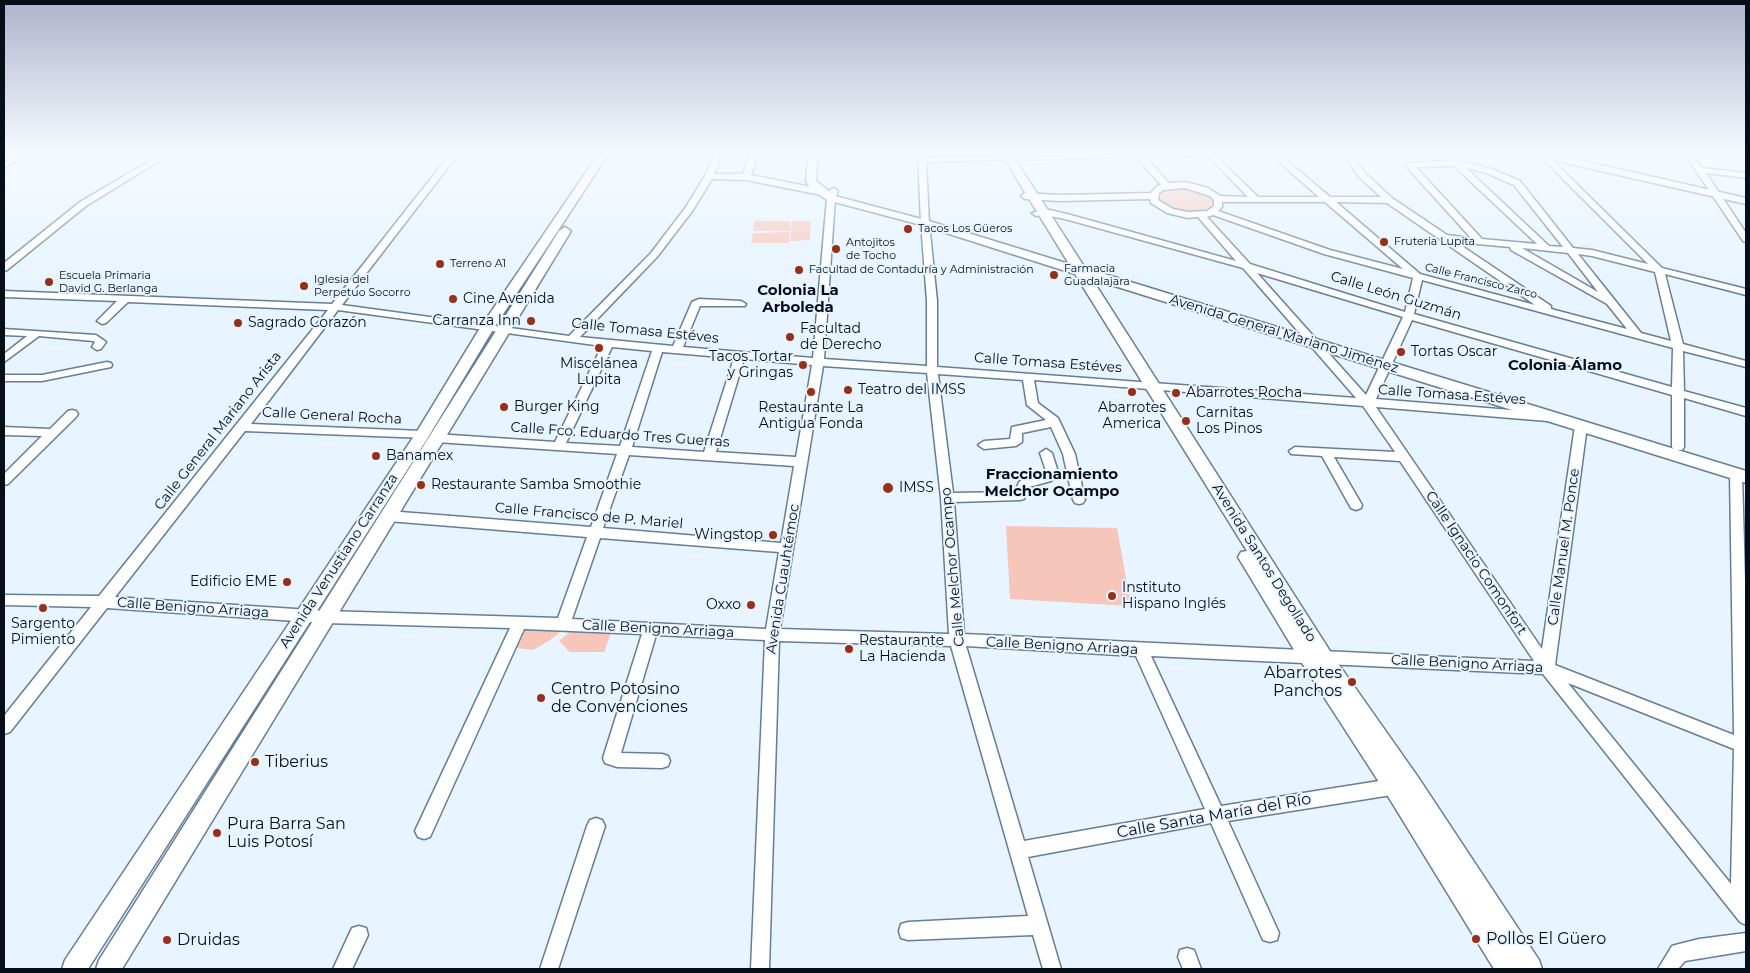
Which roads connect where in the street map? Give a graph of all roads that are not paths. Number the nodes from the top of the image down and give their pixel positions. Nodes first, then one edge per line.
1 (92, 198) edge
2 (420, 198) edge
3 (574, 198) edge
4 (587, 198) edge
5 (696, 198) edge
6 (829, 198) edge
7 (847, 198) edge
8 (924, 198) edge
9 (1031, 198) edge
10 (1118, 198) edge
11 (1155, 198) edge
12 (1440, 198) edge
13 (1493, 198) edge
14 (1529, 198) edge
15 (1586, 198) edge
16 (1719, 198) edge
17 (1218, 199) joint
18 (1255, 199) joint
19 (1325, 199) junction
20 (1389, 200) joint
21 (1035, 204) junction
22 (1207, 213) junction
23 (925, 218) junction
24 (1448, 238) junction
25 (1746, 239) edge
26 (1480, 242) junction
27 (1509, 245) junction
28 (1546, 248) junction
29 (1572, 251) junction
30 (1073, 265) junction
31 (1245, 266) junction
32 (4, 268) edge
33 (1659, 270) junction
34 (1418, 277) junction
35 (1746, 292) edge
36 (4, 294) edge
37 (126, 298) junction
38 (741, 304) dead end
39 (1614, 304) junction
40 (335, 307) junction
41 (1553, 312) junction
42 (1409, 316) junction
43 (102, 321) dead end
44 (487, 328) junction
45 (504, 330) junction
46 (4, 332) edge
47 (34, 335) junction
48 (1638, 336) junction
49 (4, 337) edge
50 (1311, 339) junction
51 (572, 340) junction
52 (608, 344) junction
53 (1678, 346) junction
54 (98, 347) dead end
55 (658, 348) junction
56 (677, 350) junction
57 (740, 356) junction
58 (4, 359) edge
59 (818, 362) junction
60 (1388, 363) junction
61 (1746, 364) edge
62 (106, 365) dead end
63 (932, 369) junction
64 (1028, 376) junction
65 (4, 378) edge
66 (1147, 385) junction
67 (1679, 394) junction
68 (1368, 404) junction
69 (1746, 412) edge
70 (72, 414) dead end
71 (1553, 418) junction
72 (1054, 421) junction
73 (1581, 426) junction
74 (242, 427) junction
75 (4, 431) edge
76 (52, 433) junction
77 (422, 435) junction
78 (436, 438) junction
79 (559, 445) junction
80 (984, 445) dead end
81 (1678, 447) junction
82 (625, 449) junction
83 (1295, 451) dead end
84 (1325, 452) junction
85 (1046, 453) dead end
86 (709, 455) junction
87 (1404, 457) junction
88 (802, 462) junction
89 (1743, 473) edge
90 (4, 481) edge
91 (947, 498) junction
92 (1079, 500) dead end
93 (1356, 505) dead end
94 (388, 516) junction
95 (594, 532) junction
96 (788, 548) junction
97 (4, 600) edge
98 (102, 602) junction
99 (303, 616) junction
100 (325, 617) junction
101 (520, 622) junction
102 (563, 624) junction
103 (650, 630) junction
104 (772, 635) junction
105 (956, 640) junction
106 (1141, 650) junction
107 (1317, 657) junction
108 (1547, 668) junction
109 (4, 727) edge
110 (1744, 746) edge
111 (662, 761) dead end
112 (1402, 785) junction
113 (1214, 815) junction
114 (596, 826) dead end
115 (424, 831) dead end
116 (1019, 850) junction
117 (1743, 912) edge
118 (1040, 925) junction
119 (908, 931) dead end
120 (1270, 934) dead end
121 (359, 935) dead end
122 (1746, 942) edge
123 (74, 969) edge
124 (108, 969) edge
125 (342, 969) edge
126 (549, 969) edge
127 (760, 969) edge
128 (1052, 969) edge
129 (1508, 969) edge
130 (1530, 969) edge
131 (1667, 969) edge

1 - 32 street
2 - 40 street, Calle General Mariano Arista
3 - 44 main road, Avenida Venustiano Carranza
4 - 45 main road, Avenida Venustiano Carranza
5 - 51 street
6 - 59 street, Avenida Cuauhtémoc
7 - 23 main road, Avenida General Mariano Jiménez
8 - 23 street, Calle Melchor Ocampo
9 - 21 main road, Avenida Santos Degollado
10 - 21 street
11 - 22 street, Calle Francisco Zarco
12 - 26 street
13 - 28 street
14 - 29 street
15 - 33 street
16 - 25 street
17 - 18 street
17 - 22 street
18 - 19 street
19 - 20 street
19 - 34 street
20 - 24 street
21 - 30 main road, Avenida Santos Degollado
21 - 31 street, Calle León Guzmán
22 - 31 street, Calle Ignacio Comonfort
22 - 34 street, Calle Francisco Zarco
23 - 30 main road, Avenida General Mariano Jiménez
23 - 63 street, Calle Melchor Ocampo
24 - 26 street
24 - 41 street
26 - 27 street
27 - 28 street
27 - 39 street
28 - 29 street
29 - 33 street
29 - 39 street
30 - 50 main road, Avenida General Mariano Jiménez
30 - 66 main road, Avenida Santos Degollado
31 - 42 street, Calle León Guzmán
31 - 50 street, Calle Ignacio Comonfort
33 - 35 street
33 - 53 street
34 - 41 street, Calle Francisco Zarco
34 - 42 street
36 - 37 street, Calle Tomasa Estéves
37 - 40 street, Calle Tomasa Estéves
37 - 43 street
38 - 56 street
39 - 48 street
40 - 44 street, Calle Tomasa Estéves
40 - 74 street, Calle General Mariano Arista
41 - 48 street, Calle Francisco Zarco
42 - 60 street
42 - 67 street, Calle León Guzmán
44 - 45 street, Calle Tomasa Estéves
44 - 77 main road, Avenida Venustiano Carranza
45 - 51 street, Calle Tomasa Estéves
45 - 78 main road, Avenida Venustiano Carranza
46 - 47 street
47 - 49 street
47 - 54 street
47 - 58 street
48 - 53 street, Calle Francisco Zarco
50 - 60 main road, Avenida General Mariano Jiménez
50 - 68 street, Calle Ignacio Comonfort
51 - 52 street, Calle Tomasa Estéves
52 - 55 street, Calle Tomasa Estéves
52 - 79 street
53 - 61 street, Calle Francisco Zarco
53 - 67 street
55 - 56 street, Calle Tomasa Estéves
55 - 82 street
56 - 57 street, Calle Tomasa Estéves
57 - 59 street, Calle Tomasa Estéves
57 - 86 street
59 - 63 street, Calle Tomasa Estéves
59 - 88 street, Avenida Cuauhtémoc
60 - 68 street
60 - 71 main road, Avenida General Mariano Jiménez
60 - 81 main road, Avenida General Mariano Jiménez
62 - 65 street
63 - 64 street, Calle Tomasa Estéves
63 - 91 street, Calle Melchor Ocampo
64 - 66 street, Calle Tomasa Estéves
64 - 72 street
66 - 68 street, Calle Tomasa Estéves
66 - 107 main road, Avenida Santos Degollado
67 - 69 street, Calle León Guzmán
67 - 81 street
68 - 71 street, Calle Tomasa Estéves
68 - 87 street, Calle Ignacio Comonfort
70 - 76 street
71 - 73 main road, Avenida General Mariano Jiménez
72 - 80 street
72 - 92 street
73 - 89 main road, Avenida General Mariano Jiménez
73 - 108 street, Calle Manuel M. Ponce
74 - 77 street, Calle General Rocha
74 - 98 street, Calle General Mariano Arista
75 - 76 street
76 - 90 street
77 - 99 main road, Avenida Venustiano Carranza
78 - 79 street, Calle Fco. Eduardo Tres Guerras
78 - 94 main road, Avenida Venustiano Carranza
79 - 82 street, Calle Fco. Eduardo Tres Guerras
81 - 89 main road, Avenida General Mariano Jiménez
82 - 86 street, Calle Fco. Eduardo Tres Guerras
82 - 95 street
83 - 84 street
84 - 87 street
84 - 93 street
85 - 91 street
86 - 88 street, Calle Fco. Eduardo Tres Guerras
87 - 108 street, Calle Ignacio Comonfort
88 - 96 street, Avenida Cuauhtémoc
89 - 110 street
91 - 105 street, Calle Melchor Ocampo
94 - 95 street, Calle Francisco de P. Mariel
94 - 100 main road, Avenida Venustiano Carranza
95 - 96 street, Calle Francisco de P. Mariel
95 - 102 street
96 - 104 street, Avenida Cuauhtémoc
97 - 98 street, Calle Benigno Arriaga
98 - 99 street, Calle Benigno Arriaga
98 - 109 street, Calle General Mariano Arista
99 - 100 street, Calle Benigno Arriaga
99 - 123 main road, Avenida Venustiano Carranza
100 - 101 street, Calle Benigno Arriaga
100 - 124 main road, Avenida Venustiano Carranza
101 - 102 street, Calle Benigno Arriaga
101 - 115 street
102 - 103 street, Calle Benigno Arriaga
103 - 104 street, Calle Benigno Arriaga
103 - 111 street
104 - 105 street, Calle Benigno Arriaga
104 - 127 street, Avenida Cuauhtémoc
105 - 106 street, Calle Benigno Arriaga
105 - 116 street, Calle Melchor Ocampo
106 - 107 street, Calle Benigno Arriaga
106 - 113 street
107 - 108 street, Calle Benigno Arriaga
107 - 112 main road, Avenida Santos Degollado
108 - 110 street, Calle Benigno Arriaga
108 - 117 street, Calle Ignacio Comonfort
110 - 117 street
112 - 113 street, Calle Santa María del Río
112 - 129 main road, Avenida Santos Degollado
112 - 130 main road, Avenida Santos Degollado
113 - 116 street, Calle Santa María del Río
113 - 120 street
114 - 126 street
116 - 118 street, Calle Melchor Ocampo
118 - 119 street
118 - 128 street, Calle Melchor Ocampo
121 - 125 street
122 - 131 street

